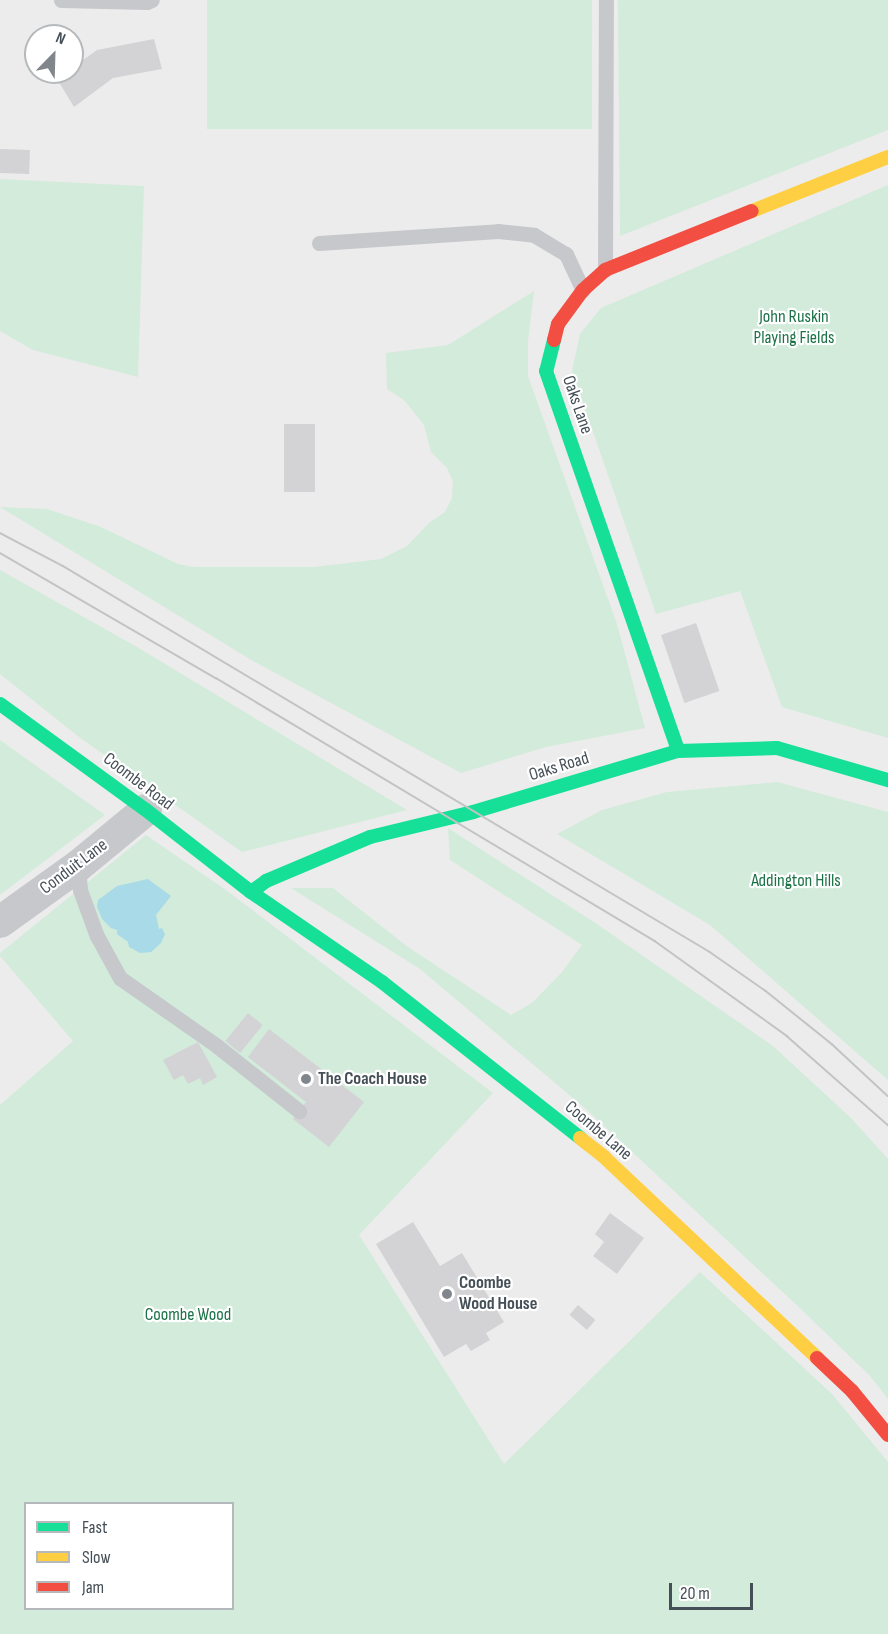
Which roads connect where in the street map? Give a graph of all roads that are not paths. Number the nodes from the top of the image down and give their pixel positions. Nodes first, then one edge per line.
1 (61, 0) edge
2 (152, 0) edge
3 (606, 0) edge
4 (888, 157) edge
5 (319, 243) dead end
6 (605, 270) junction
7 (583, 290) junction
8 (0, 704) edge
9 (678, 751) junction
10 (888, 780) edge
11 (146, 810) junction
12 (78, 866) junction
13 (251, 892) junction
14 (0, 922) edge
15 (299, 1111) dead end
16 (888, 1435) edge

1 - 2 lane
3 - 6 lane
4 - 6 street, Oaks Lane
5 - 7 lane
6 - 7 street, Oaks Lane
7 - 9 street, Oaks Lane
8 - 11 street, Coombe Road
9 - 10 street, Oaks Road
9 - 13 street, Oaks Road
11 - 12 street, Conduit Lane
11 - 13 street, Coombe Road
12 - 14 street, Conduit Lane
12 - 15 lane
13 - 16 street, Coombe Lane

